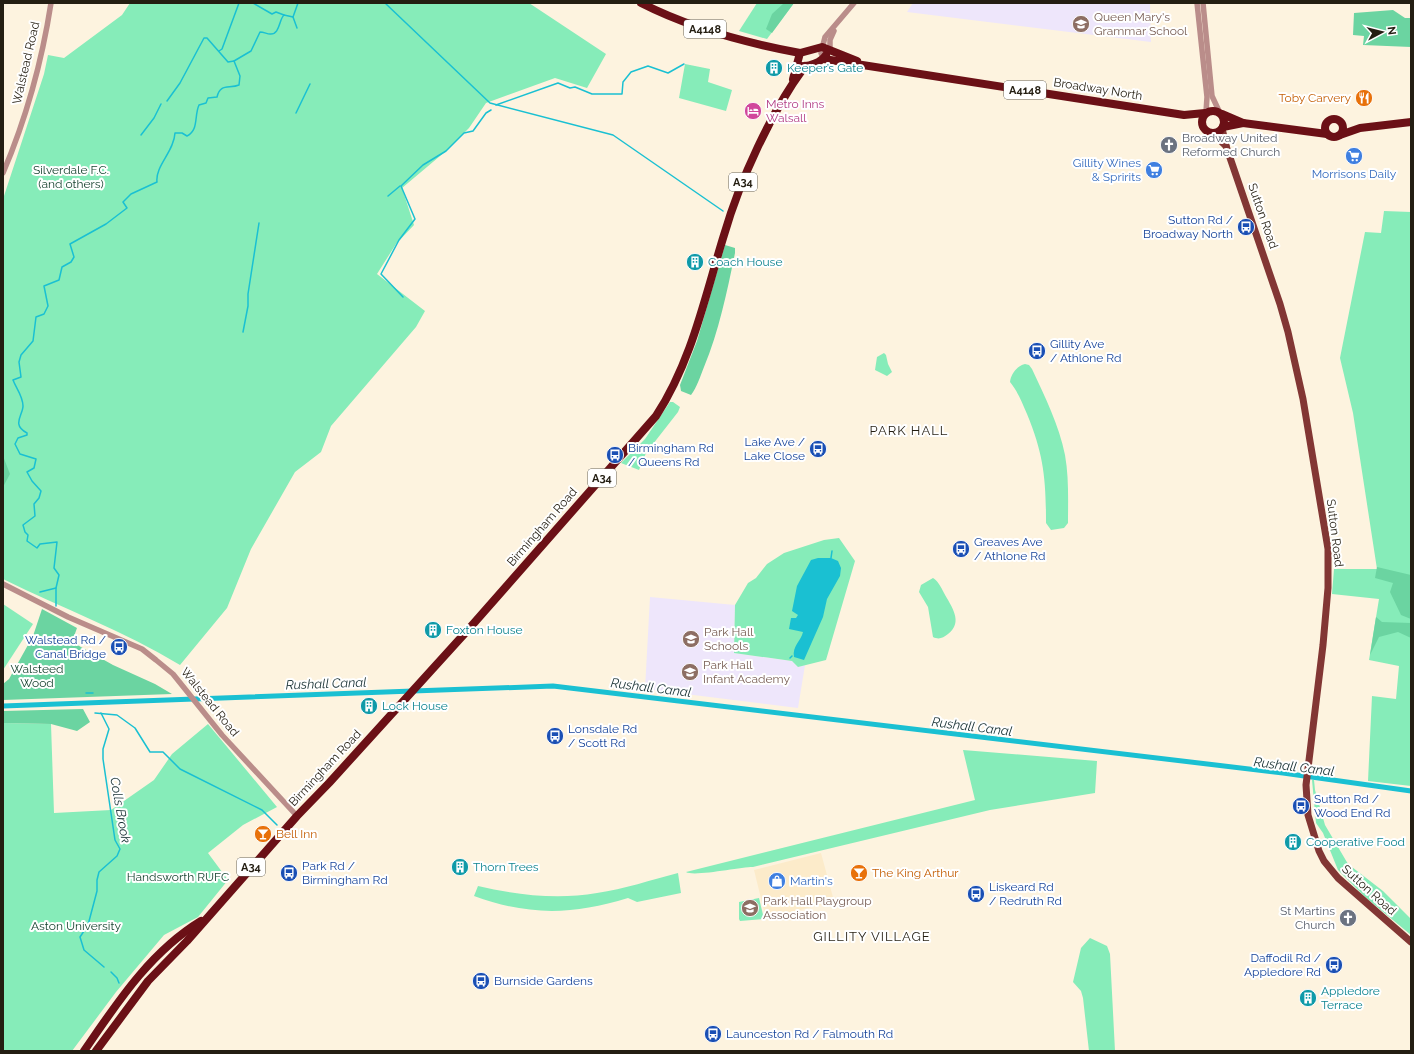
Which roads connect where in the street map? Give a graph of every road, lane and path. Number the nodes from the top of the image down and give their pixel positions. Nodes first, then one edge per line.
1 (51, 3) edge
2 (641, 3) edge
3 (854, 3) edge
4 (1197, 3) edge
5 (1203, 3) edge
6 (826, 48) junction
7 (824, 59) junction
8 (802, 60) junction
9 (866, 65) junction
10 (1206, 112) junction
11 (1220, 113) junction
12 (1184, 115) junction
13 (1339, 122) junction
14 (1411, 122) edge
15 (1243, 123) junction
16 (1326, 125) junction
17 (1203, 128) junction
18 (1223, 128) junction
19 (1360, 128) junction
20 (1311, 131) junction
21 (1212, 133) junction
22 (1327, 134) junction
23 (1340, 135) junction
24 (1226, 146) junction
25 (3, 173) edge
26 (3, 584) edge
27 (297, 816) junction
28 (205, 919) junction
29 (1411, 942) edge
30 (155, 957) junction
31 (165, 963) junction
32 (140, 976) junction
33 (148, 981) junction
34 (84, 1051) edge
35 (96, 1051) edge

1 - 25 street, Walstead Road
2 - 8 highway, A4148
3 - 6 street
4 - 10 street
5 - 11 street
6 - 7 highway
6 - 8 highway
6 - 9 highway, Broadway North / A4148
7 - 8 highway
7 - 9 highway, Broadway North / A4148
8 - 27 highway, Birmingham Road / A34
9 - 12 highway, Broadway North / A4148
10 - 11 highway, A4148
10 - 12 highway, Broadway North / A4148
10 - 17 highway
11 - 15 highway, A4148
11 - 18 highway
12 - 17 highway, Broadway North / A4148
13 - 16 highway
13 - 19 highway
13 - 23 highway
14 - 19 highway
15 - 18 highway, A4148
15 - 20 highway, A4148
16 - 20 highway
16 - 22 highway
17 - 21 highway, A4148
18 - 21 highway, A4148
18 - 24 main road, Sutton Road
19 - 23 highway
20 - 22 highway
21 - 24 main road, Sutton Road
22 - 23 highway
24 - 29 main road, Sutton Road
26 - 27 street, Walstead Road
27 - 28 highway, Birmingham Road / A34
28 - 30 highway, Birmingham Road / A34
28 - 31 highway, Birmingham Road / A34
30 - 31 highway
30 - 32 highway, Birmingham Road / A34
31 - 33 highway, Birmingham Road / A34
32 - 33 highway
32 - 34 highway, Birmingham Road / A34
33 - 35 highway, Birmingham Road / A34

